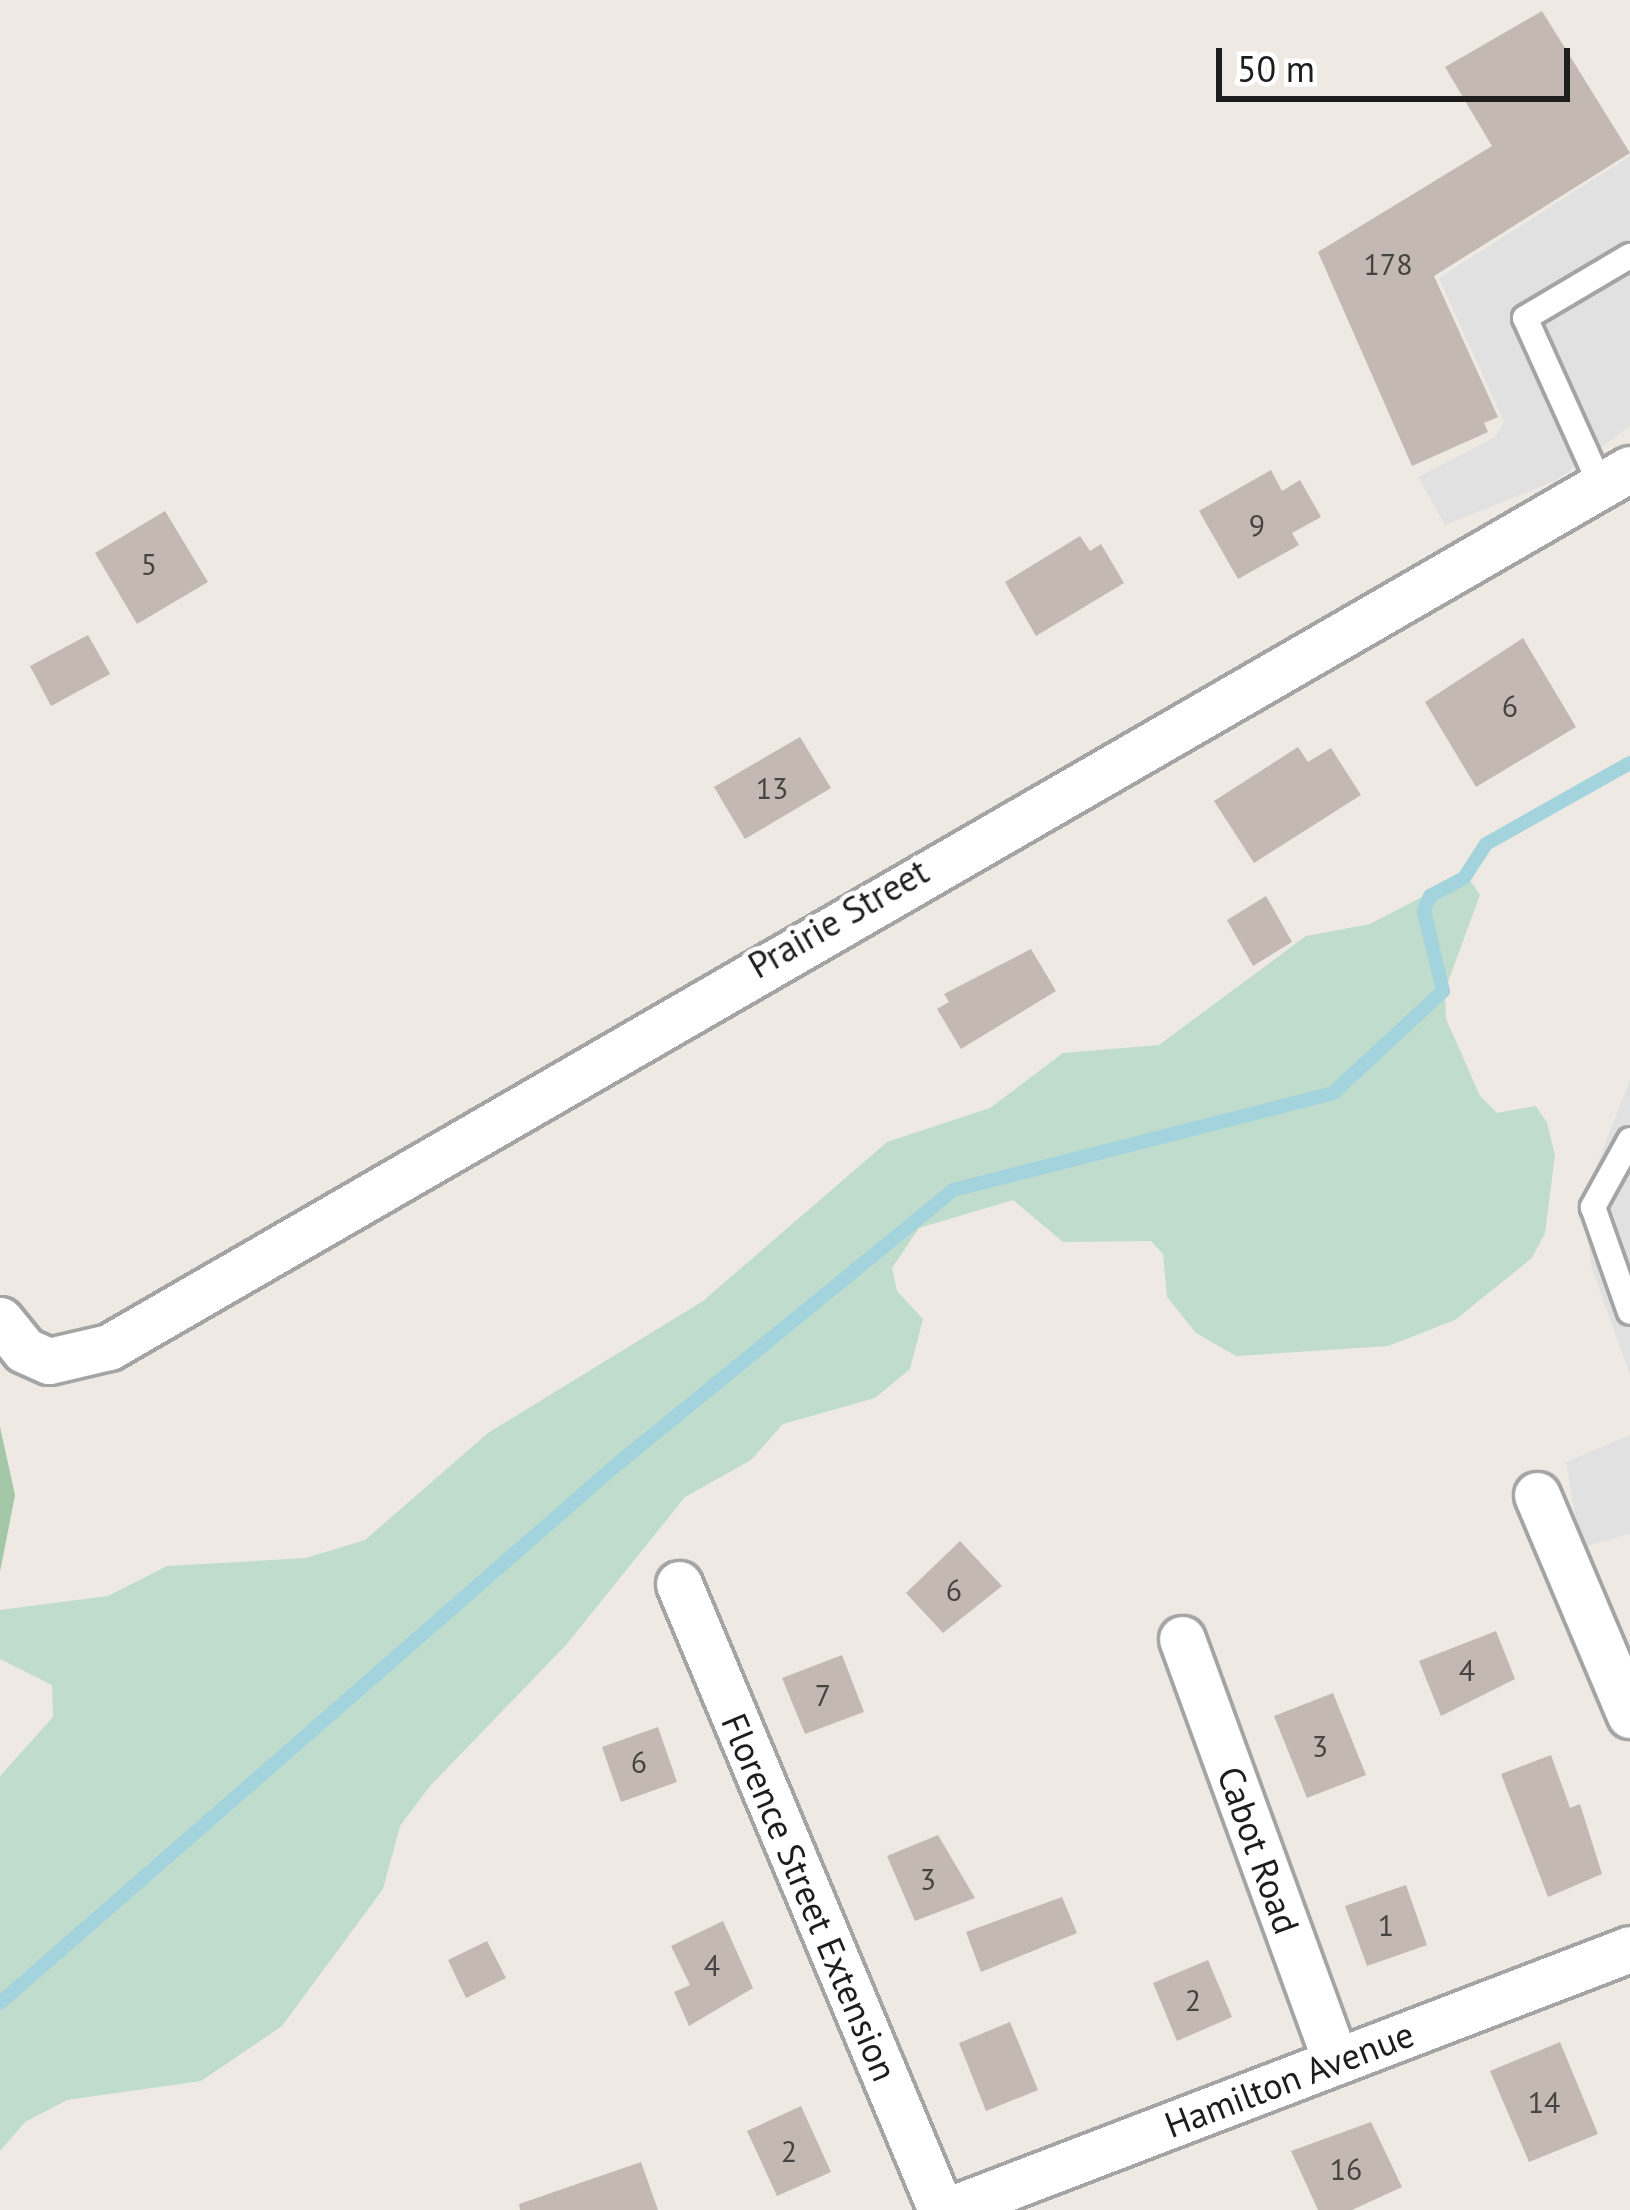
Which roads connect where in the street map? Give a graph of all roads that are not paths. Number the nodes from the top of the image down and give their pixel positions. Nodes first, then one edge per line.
1 (1630, 256) edge
2 (1615, 478) edge
3 (1630, 1140) edge
4 (1630, 1312) edge
5 (0, 1320) edge
6 (1537, 1495) dead end
7 (679, 1584) dead end
8 (1182, 1639) dead end
9 (1630, 1715) edge
10 (1630, 1949) edge
11 (1336, 2061) junction
12 (945, 2210) edge

1 - 2 lane
2 - 5 street, Prairie Street
3 - 4 lane
6 - 9 street
7 - 12 street, Florence Street Extension
8 - 11 street, Cabot Road
10 - 11 street, Hamilton Avenue
11 - 12 street, Hamilton Avenue

